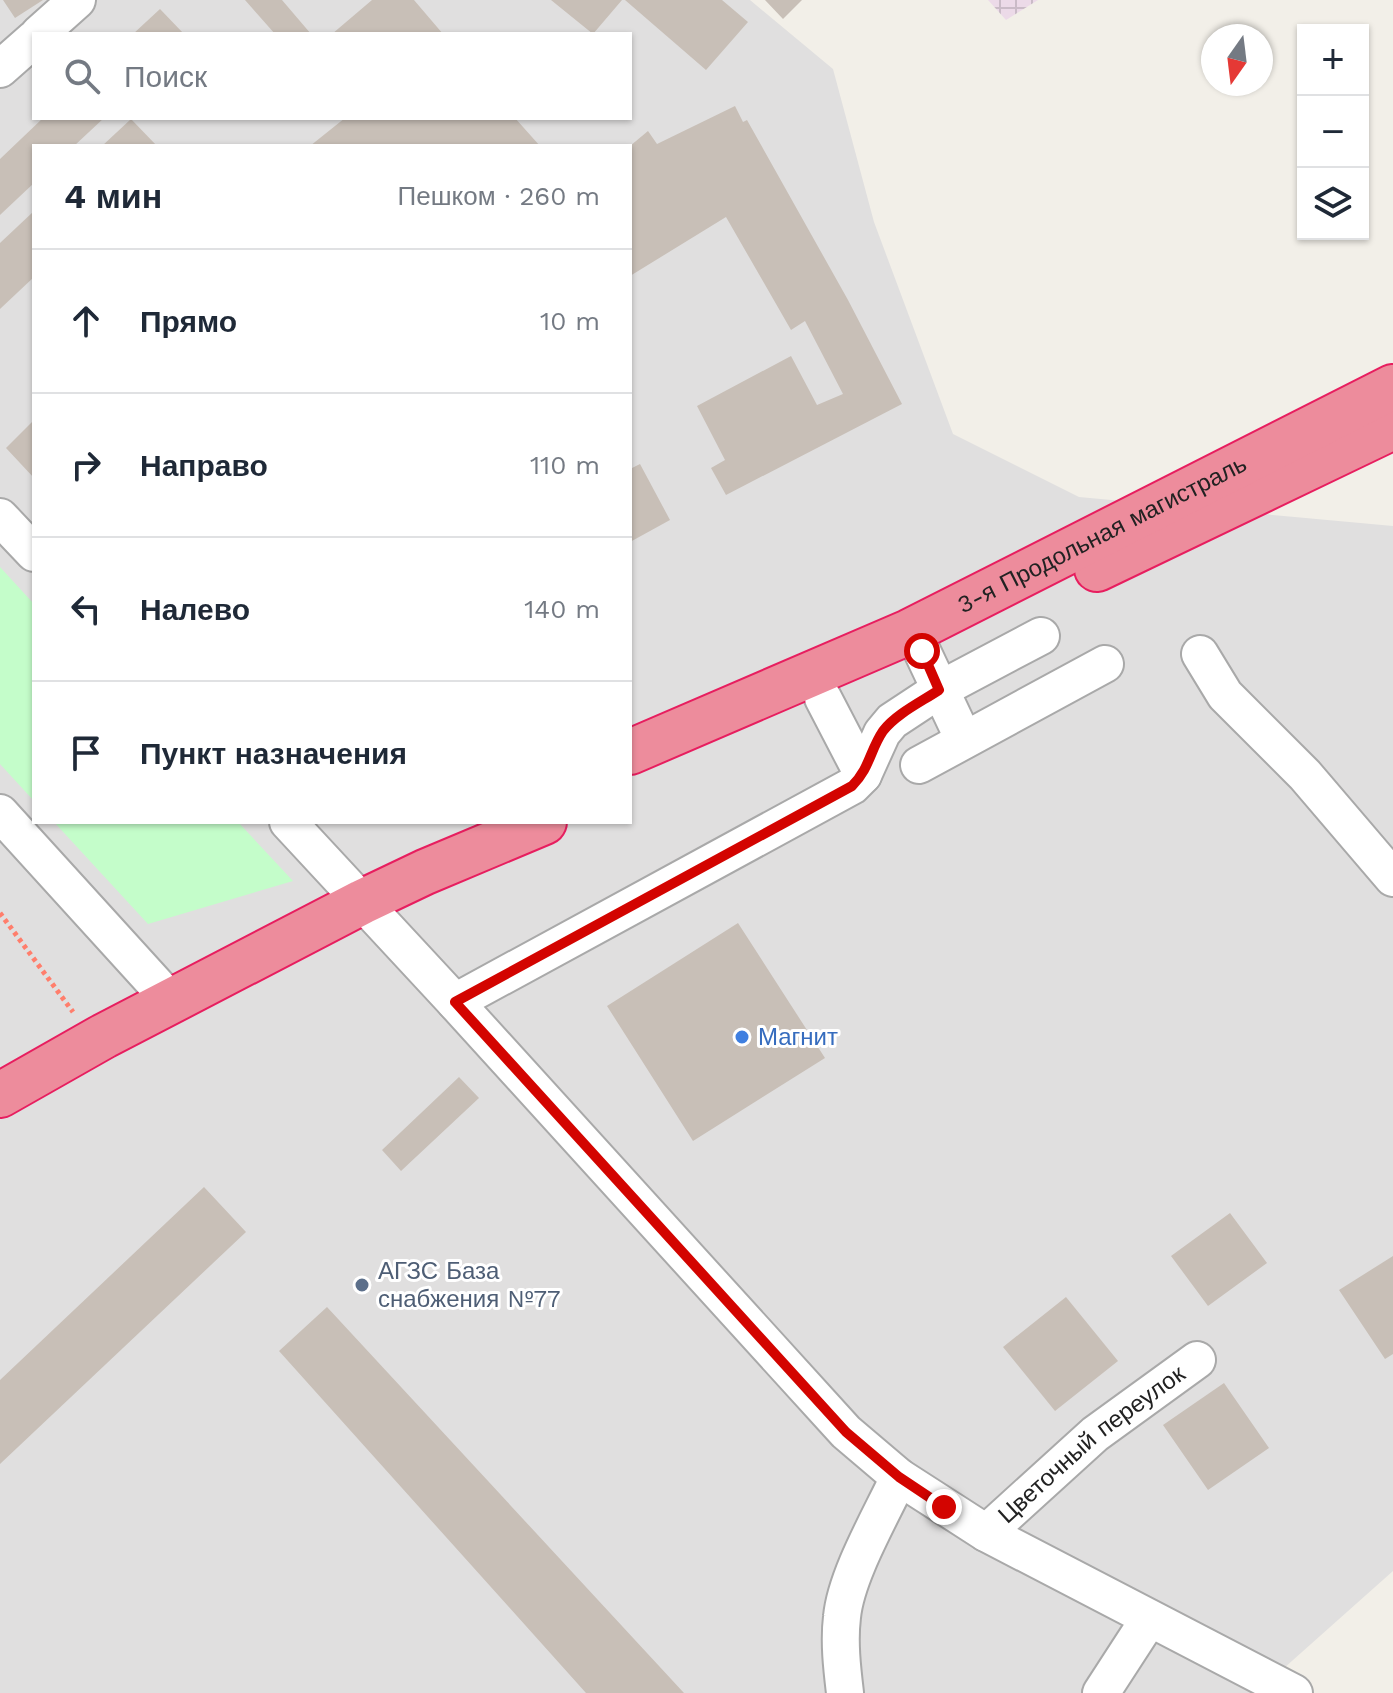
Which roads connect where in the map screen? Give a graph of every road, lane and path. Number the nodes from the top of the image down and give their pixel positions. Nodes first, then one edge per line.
1 (77, 0) edge
2 (41, 32) edge
3 (32, 41) edge
4 (0, 69) edge
5 (1393, 387) edge
6 (1393, 427) edge
7 (0, 517) edge
8 (32, 551) edge
9 (1041, 636) dead end
10 (922, 651) junction
11 (1200, 654) dead end
12 (1105, 664) dead end
13 (939, 690) junction
14 (823, 698) junction
15 (964, 740) junction
16 (632, 751) edge
17 (919, 765) dead end
18 (863, 775) junction
19 (632, 784) edge
20 (0, 813) edge
21 (290, 824) edge
22 (470, 824) edge
23 (539, 824) edge
24 (1393, 878) edge
25 (353, 892) junction
26 (0, 913) edge
27 (162, 991) junction
28 (455, 1002) junction
29 (78, 1019) junction
30 (0, 1062) edge
31 (0, 1095) edge
32 (1197, 1360) dead end
33 (899, 1477) junction
34 (986, 1533) junction
35 (1149, 1619) junction
36 (845, 1693) edge
37 (1101, 1693) edge
38 (1294, 1693) edge

1 - 2 street
3 - 4 street
5 - 16 highway, 3-я Продольная магистраль
6 - 10 highway, 3-я Продольная магистраль
7 - 8 street
9 - 13 street
10 - 13 street
10 - 14 highway, 3-я Продольная магистраль
11 - 24 street
12 - 15 street
13 - 15 street
13 - 18 street
14 - 18 street
14 - 19 highway, 3-я Продольная магистраль
15 - 17 street
18 - 28 street
20 - 27 street
21 - 25 street
22 - 25 highway
23 - 25 highway
25 - 27 highway
25 - 28 street
26 - 29 path
27 - 29 highway
27 - 31 highway
28 - 33 street
29 - 30 highway
32 - 34 street, Цветочный переулок
33 - 34 street
33 - 36 street
34 - 35 street
35 - 37 street
35 - 38 street

